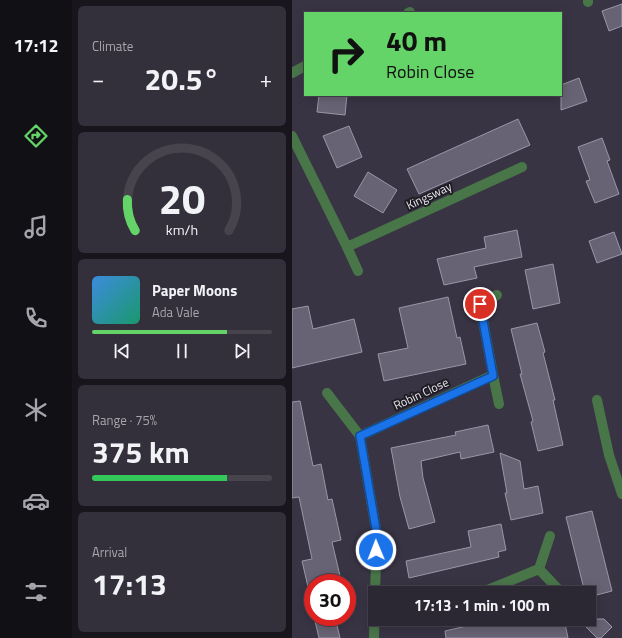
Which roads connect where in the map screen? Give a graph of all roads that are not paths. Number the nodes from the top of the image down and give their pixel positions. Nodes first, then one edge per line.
1 (304, 67) edge
2 (292, 73) edge
3 (292, 136) edge
4 (522, 168) dead end
5 (347, 248) junction
6 (358, 271) dead end
7 (497, 295) dead end
8 (493, 376) junction
9 (327, 393) dead end
10 (597, 400) dead end
11 (499, 404) dead end
12 (360, 436) junction
13 (622, 494) edge
14 (550, 536) dead end
15 (539, 569) junction
16 (375, 586) edge
17 (497, 586) edge
18 (555, 586) edge
19 (374, 626) edge
20 (374, 638) edge

1 - 2 street
3 - 5 street
4 - 5 street, Kingsway
5 - 6 street
7 - 8 street
8 - 11 street
8 - 12 street, Robin Close
9 - 12 street
10 - 13 street
12 - 16 street
14 - 15 street
15 - 17 street
15 - 18 street
19 - 20 street

